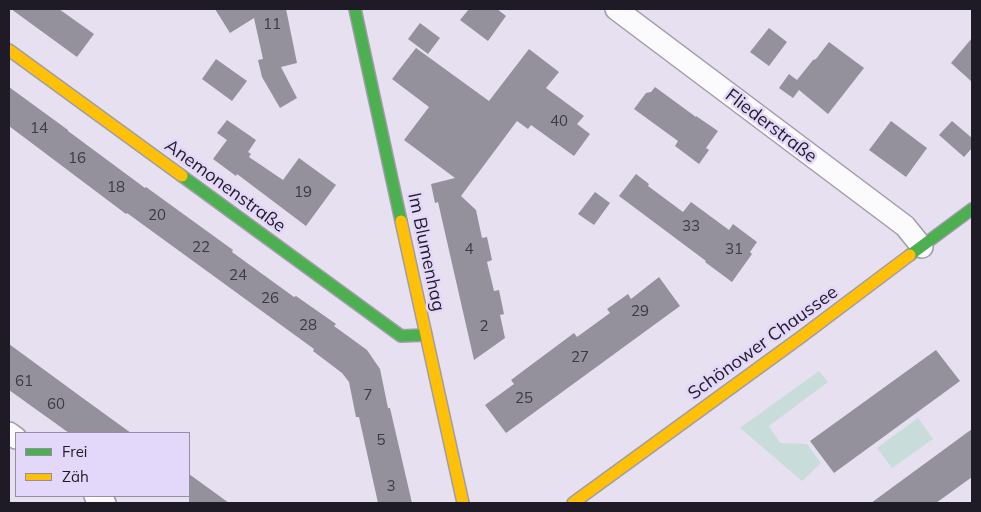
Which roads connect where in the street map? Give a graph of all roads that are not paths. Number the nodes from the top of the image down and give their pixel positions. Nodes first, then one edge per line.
1 (355, 9) edge
2 (616, 9) edge
3 (9, 50) edge
4 (972, 209) edge
5 (922, 247) junction
6 (426, 335) junction
7 (464, 503) edge
8 (573, 503) edge

1 - 6 street, Im Blumenhag
2 - 5 street, Fliederstraße
3 - 6 street, Anemonenstraße
4 - 5 street, Schönower Chaussee
5 - 8 street, Schönower Chaussee
6 - 7 street, Im Blumenhag

